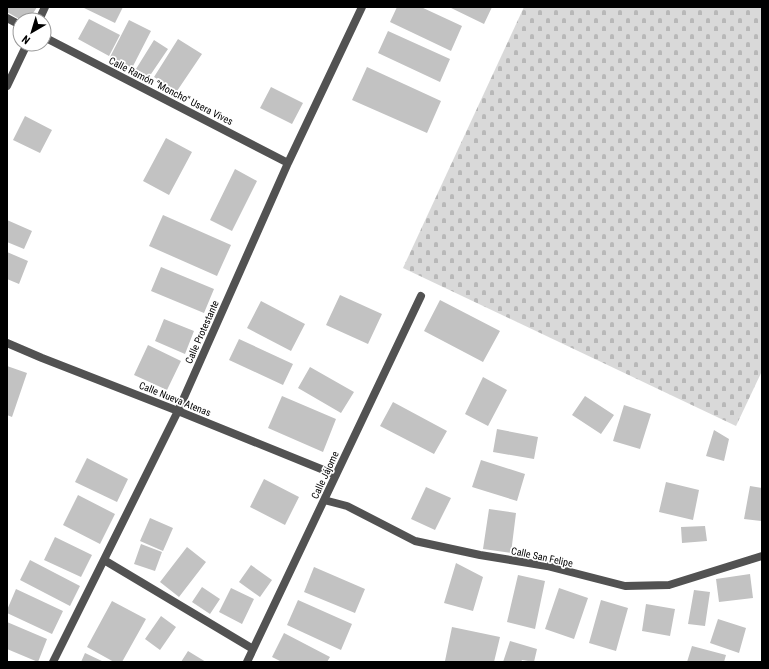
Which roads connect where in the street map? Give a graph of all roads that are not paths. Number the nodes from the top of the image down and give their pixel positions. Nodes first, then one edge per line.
1 (362, 7) edge
2 (52, 41) edge
3 (23, 52) edge
4 (7, 86) edge
5 (288, 163) junction
6 (421, 296) dead end
7 (7, 343) edge
8 (178, 411) junction
9 (336, 475) junction
10 (324, 500) junction
11 (762, 556) edge
12 (104, 560) junction
13 (253, 649) junction
14 (53, 662) edge
15 (247, 662) edge

1 - 5 street, Calle Protestante
2 - 5 street, Calle Ramón "Moncho" Usera Vives
3 - 4 street
5 - 8 street, Calle Protestante
6 - 9 street, Calle Jájome
7 - 8 street, Calle Nueva Atenas
8 - 9 street, Calle Nueva Atenas
8 - 12 street, Calle Protestante
9 - 10 street, Calle Jájome
10 - 11 street, Calle San Felipe
10 - 13 street, Calle Jájome
12 - 13 street
12 - 14 street, Calle Protestante
13 - 15 street, Calle Jájome

